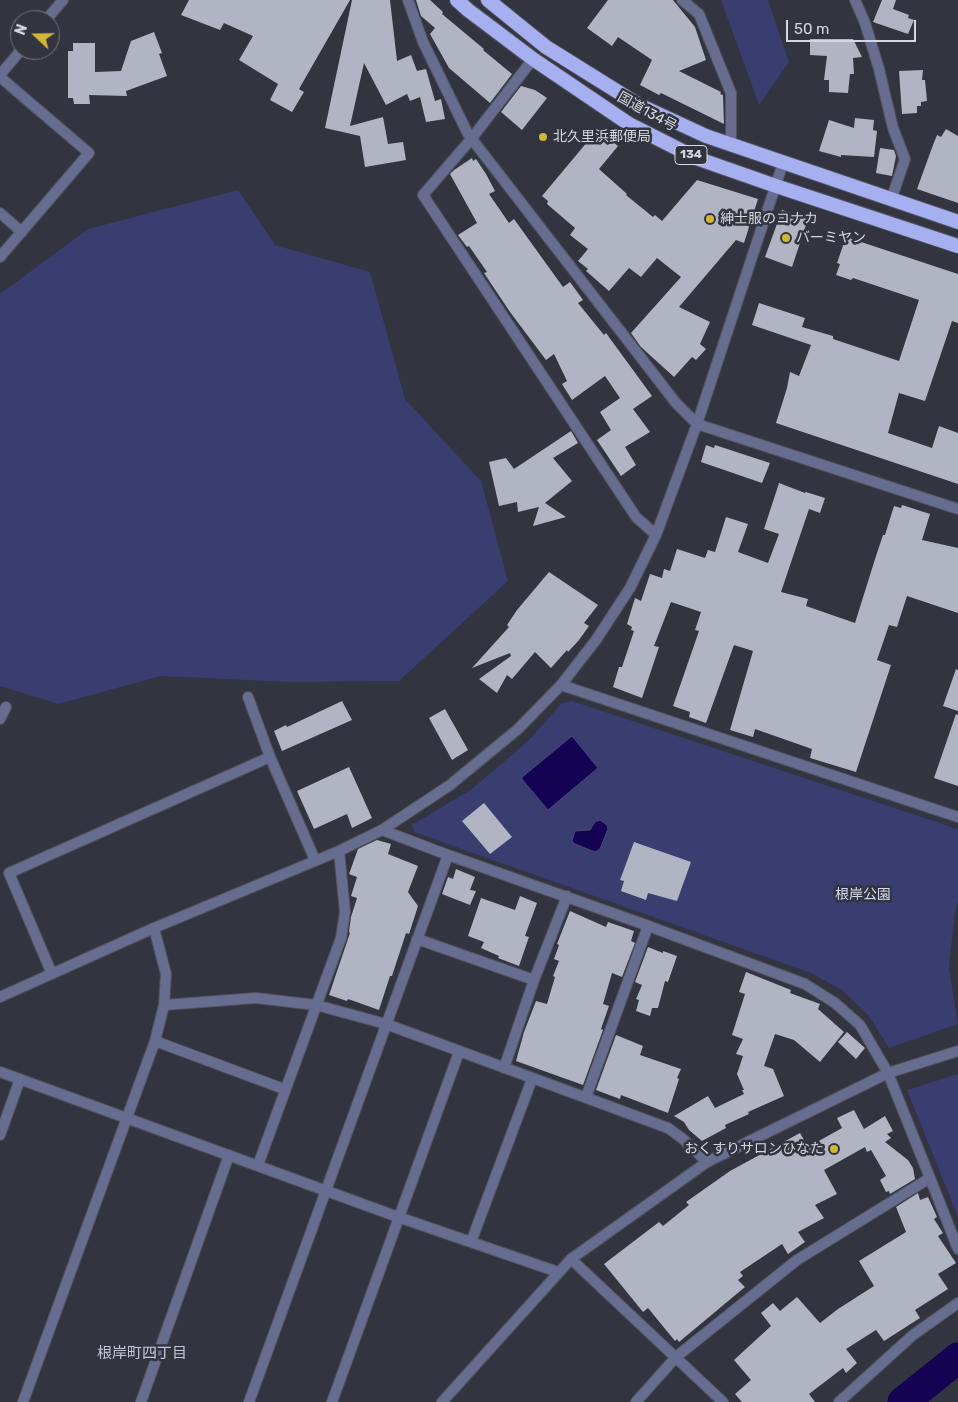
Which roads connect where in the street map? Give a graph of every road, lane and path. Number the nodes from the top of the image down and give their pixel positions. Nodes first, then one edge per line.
1 (63, 0) edge
2 (408, 0) edge
3 (458, 0) edge
4 (488, 0) edge
5 (682, 0) edge
6 (855, 0) edge
7 (54, 10) edge
8 (534, 59) junction
9 (13, 60) edge
10 (0, 76) edge
11 (472, 138) junction
12 (731, 144) junction
13 (783, 163) junction
14 (776, 186) junction
15 (892, 200) junction
16 (0, 213) edge
17 (958, 222) edge
18 (22, 232) junction
19 (958, 246) edge
20 (0, 257) edge
21 (697, 424) junction
22 (958, 509) edge
23 (656, 534) junction
24 (561, 685) junction
25 (248, 697) dead end
26 (6, 707) dead end
27 (0, 719) edge
28 (270, 757) junction
29 (958, 817) edge
30 (382, 830) junction
31 (338, 851) junction
32 (448, 855) junction
33 (315, 860) junction
34 (567, 896) junction
35 (648, 926) junction
36 (154, 928) junction
37 (417, 939) junction
38 (52, 974) junction
39 (534, 980) junction
40 (0, 997) edge
41 (164, 1005) junction
42 (316, 1005) junction
43 (386, 1024) junction
44 (155, 1041) junction
45 (459, 1052) junction
46 (958, 1052) edge
47 (504, 1068) junction
48 (0, 1072) edge
49 (888, 1074) junction
50 (20, 1079) junction
51 (532, 1079) junction
52 (284, 1089) junction
53 (586, 1097) junction
54 (128, 1118) junction
55 (0, 1135) edge
56 (229, 1155) junction
57 (707, 1162) junction
58 (258, 1165) junction
59 (930, 1178) junction
60 (326, 1189) junction
61 (398, 1217) junction
62 (471, 1242) junction
63 (958, 1249) edge
64 (571, 1259) junction
65 (558, 1272) junction
66 (958, 1303) edge
67 (676, 1357) junction
68 (23, 1402) edge
69 (141, 1402) edge
70 (249, 1402) edge
71 (332, 1402) edge
72 (442, 1402) edge
73 (636, 1402) edge
74 (723, 1402) edge
75 (839, 1402) edge

1 - 7 street
2 - 11 street
3 - 8 highway, 国道134号 / 134
4 - 12 highway, 国道134号 / 134
5 - 12 street
6 - 15 street
8 - 11 street
8 - 14 highway, 国道134号 / 134
9 - 10 street
10 - 18 street
11 - 21 street
11 - 23 street
12 - 13 highway, 国道134号 / 134
13 - 14 street
13 - 15 highway, 国道134号 / 134
14 - 19 highway, 国道134号 / 134
14 - 21 street
15 - 17 highway, 国道134号 / 134
16 - 18 street
18 - 20 street
21 - 22 street
21 - 23 street
23 - 24 street
24 - 29 street
24 - 30 street
25 - 28 street
26 - 27 street
28 - 33 street
28 - 38 street
30 - 31 street
30 - 32 street
31 - 33 street
31 - 42 street
32 - 34 street
32 - 37 street
33 - 36 street
34 - 35 street
34 - 39 street
35 - 49 street
35 - 53 street
36 - 38 street
36 - 41 street
37 - 39 street
37 - 43 street
38 - 40 street
39 - 47 street
41 - 42 street
41 - 44 street
42 - 43 street
42 - 52 street
43 - 45 street
43 - 60 street
44 - 52 street
44 - 54 street
45 - 47 street
45 - 61 street
46 - 49 street
47 - 51 street
48 - 50 street
49 - 57 street
49 - 59 street
50 - 54 street
50 - 55 street
51 - 53 street
51 - 62 street
52 - 58 street
53 - 57 street
54 - 56 street
54 - 68 street
56 - 58 street
56 - 69 street
57 - 64 street
58 - 60 street
59 - 63 street
59 - 67 street
60 - 61 street
60 - 70 street
61 - 62 street
61 - 71 street
62 - 65 street
64 - 65 street
64 - 67 street
65 - 72 street
66 - 75 street
67 - 73 street
67 - 74 street

